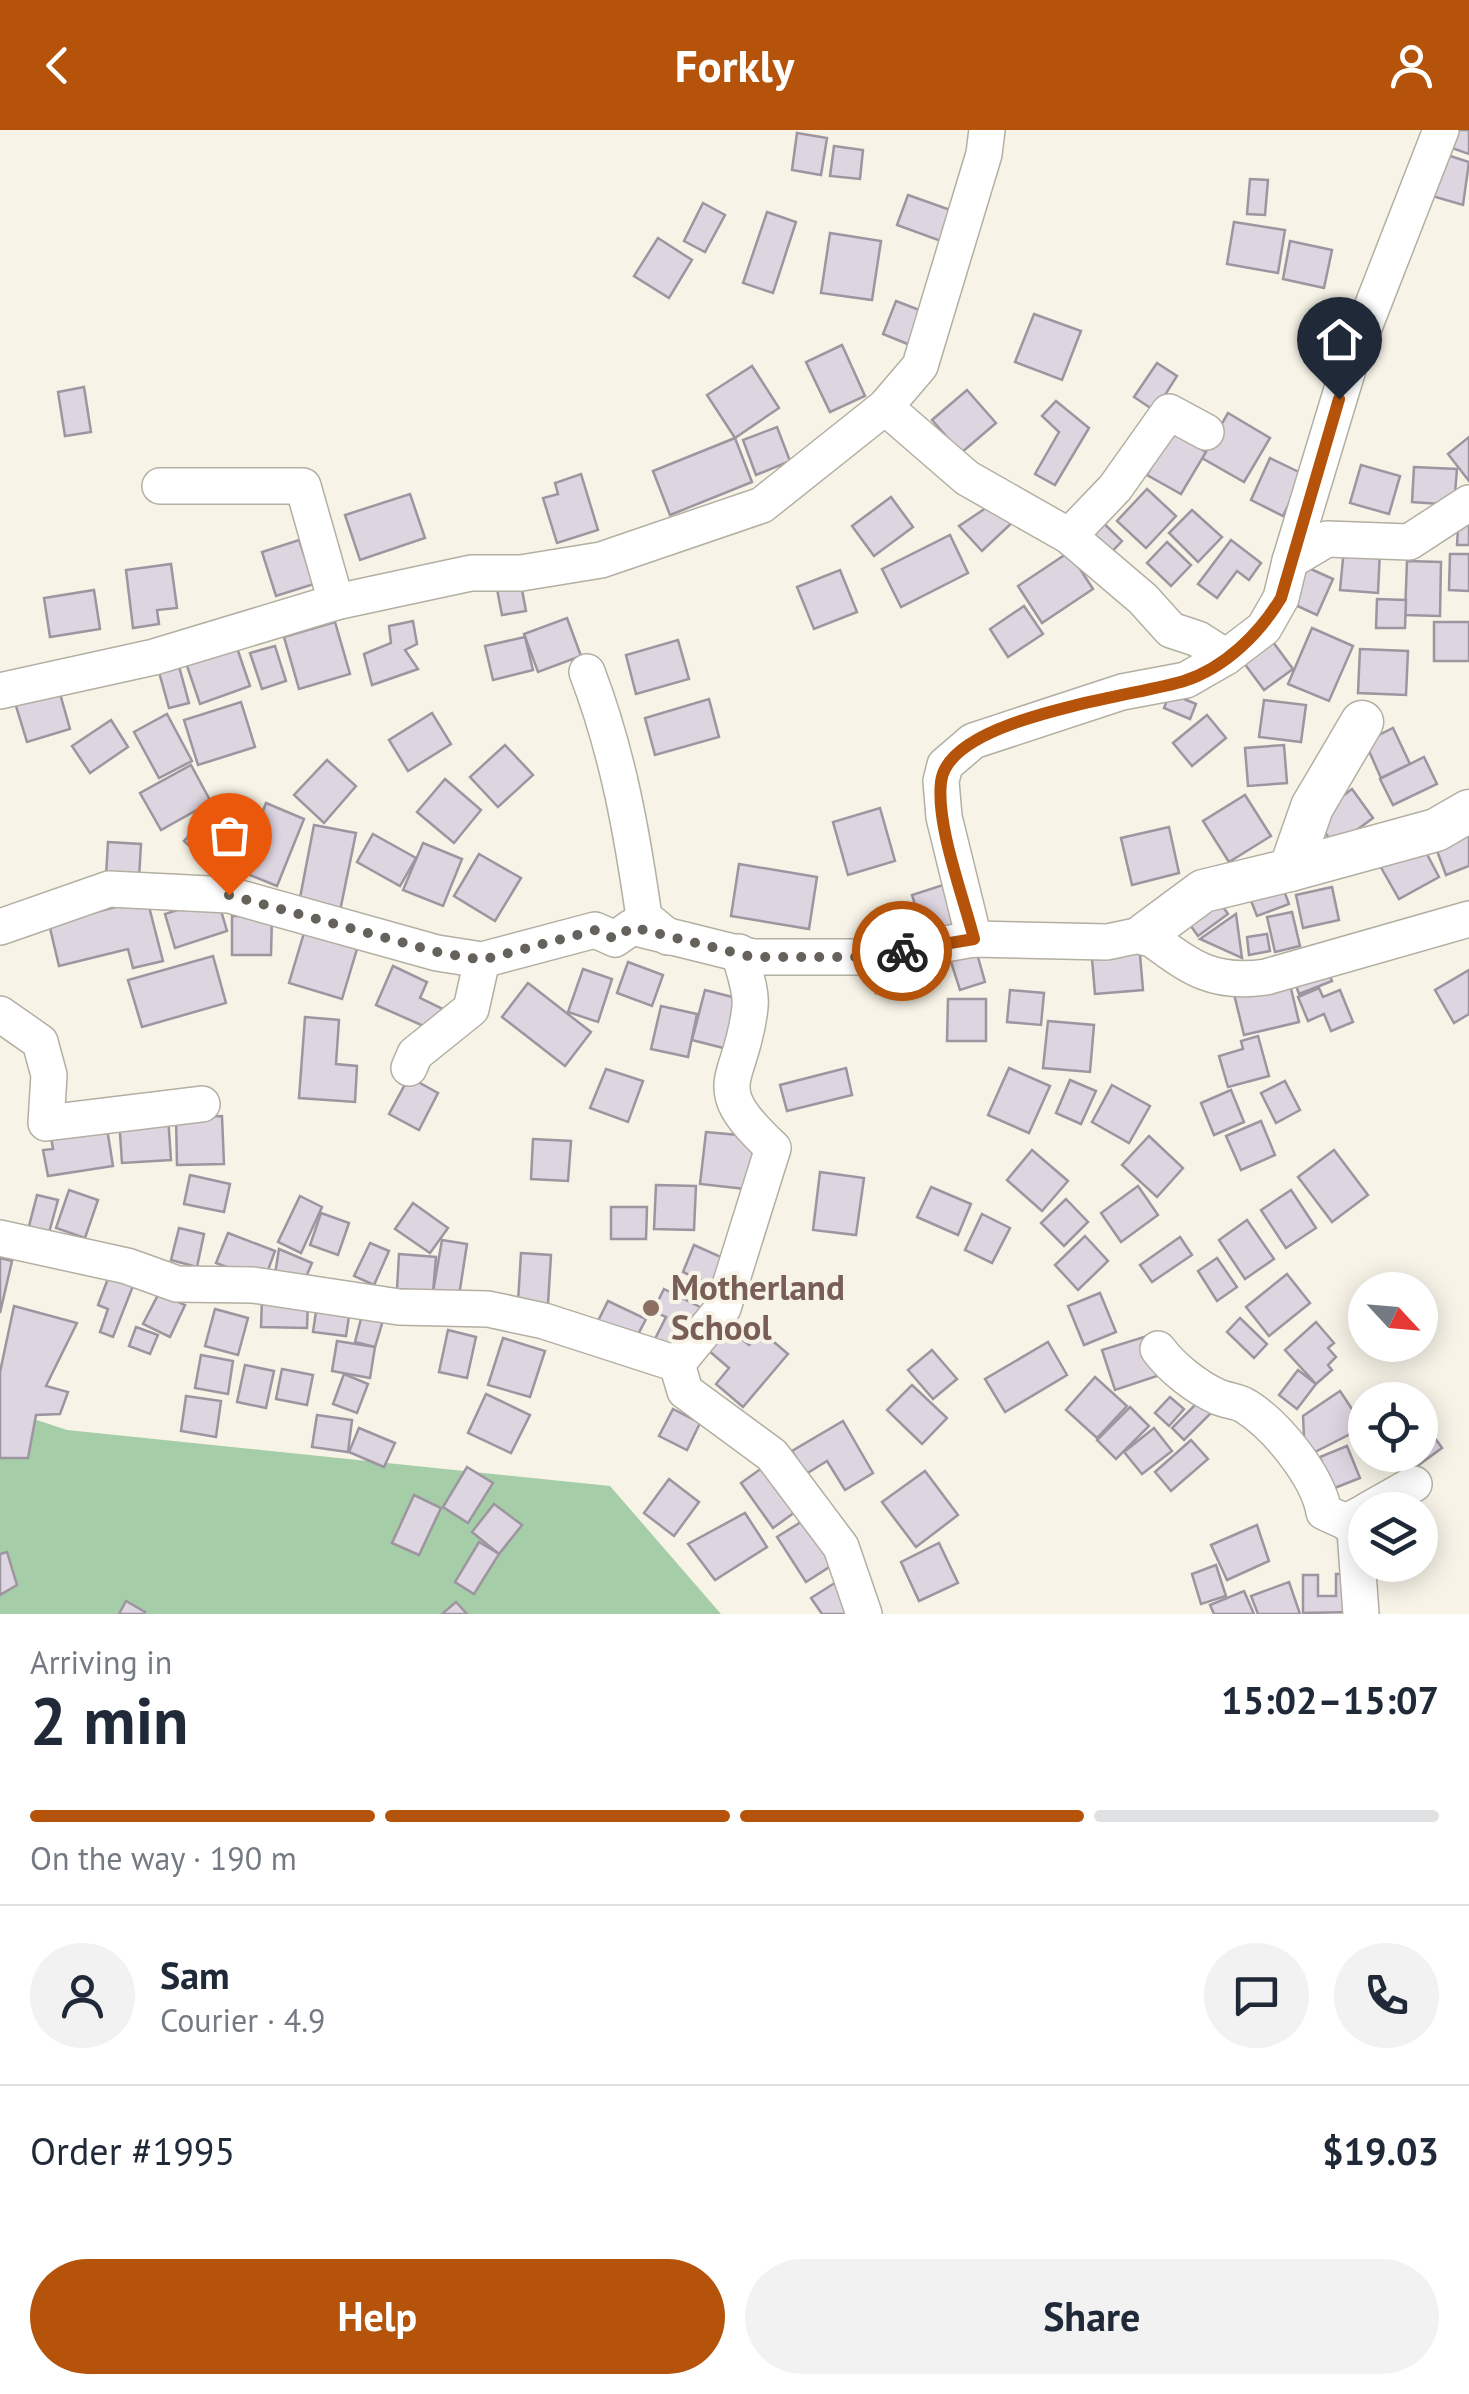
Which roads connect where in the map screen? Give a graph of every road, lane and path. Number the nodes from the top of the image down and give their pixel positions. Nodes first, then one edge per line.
1 (987, 130) edge
2 (1442, 130) edge
3 (885, 407) junction
4 (1206, 432) dead end
5 (160, 486) dead end
6 (1469, 503) edge
7 (1069, 536) junction
8 (1290, 561) junction
9 (336, 602) junction
10 (1226, 657) junction
11 (587, 672) dead end
12 (0, 691) edge
13 (1362, 722) dead end
14 (1469, 812) edge
15 (1290, 870) junction
16 (1469, 918) edge
17 (0, 927) edge
18 (1146, 934) junction
19 (668, 937) junction
20 (974, 939) junction
21 (740, 952) junction
22 (482, 960) junction
23 (0, 1014) edge
24 (409, 1068) dead end
25 (202, 1104) dead end
26 (0, 1238) edge
27 (1158, 1349) dead end
28 (677, 1364) junction
29 (1414, 1484) dead end
30 (1400, 1492) edge
31 (1348, 1514) edge
32 (1358, 1582) edge
33 (864, 1614) edge
34 (1360, 1614) edge

1 - 3 street
2 - 8 street
3 - 7 street
3 - 9 street
4 - 7 street
5 - 9 street
6 - 8 street
7 - 10 street
8 - 10 street
9 - 12 street
10 - 20 street
11 - 19 street
13 - 15 street
14 - 15 street
15 - 18 street
16 - 18 street
17 - 22 street
18 - 20 street
19 - 21 street
19 - 22 street
20 - 21 street
21 - 28 street
22 - 24 street
23 - 25 street
26 - 28 street
27 - 31 street
28 - 33 street
29 - 30 street
32 - 34 street

